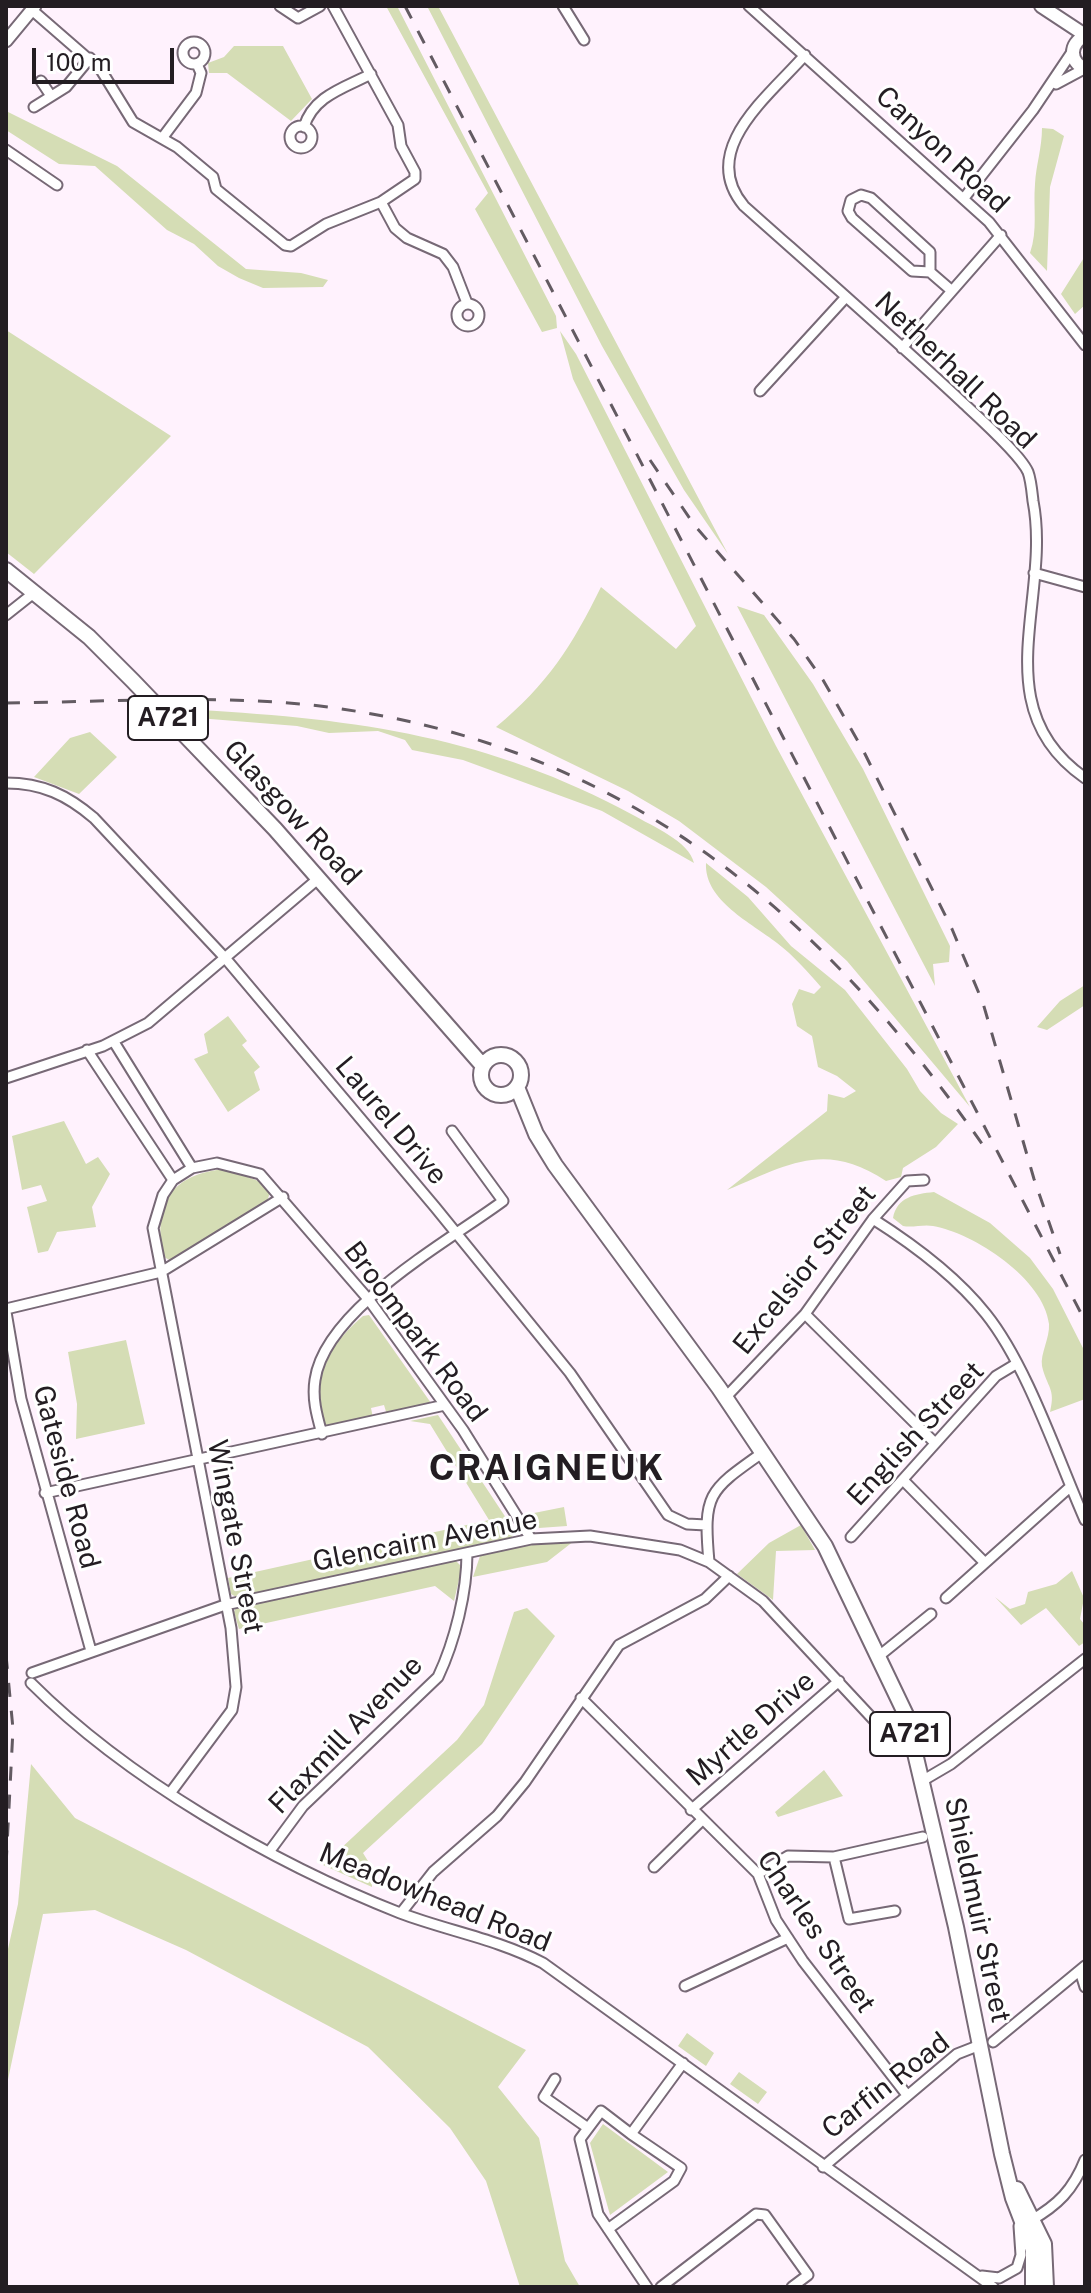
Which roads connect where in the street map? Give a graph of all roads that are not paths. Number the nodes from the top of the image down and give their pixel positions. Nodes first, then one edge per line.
1 (280, 6) edge
2 (320, 6) edge
3 (333, 6) edge
4 (563, 6) edge
5 (749, 6) edge
6 (1041, 6) edge
7 (34, 8) edge
8 (1054, 18) junction
9 (1085, 35) edge
10 (584, 40) dead end
11 (6, 41) edge
12 (1073, 49) junction
13 (805, 55) junction
14 (90, 58) junction
15 (197, 64) dead end
16 (1085, 69) edge
17 (371, 74) junction
18 (41, 81) dead end
19 (1049, 88) junction
20 (51, 96) junction
21 (34, 107) dead end
22 (304, 127) dead end
23 (163, 137) junction
24 (6, 150) edge
25 (57, 185) dead end
26 (964, 198) junction
27 (381, 202) junction
28 (1001, 235) junction
29 (930, 272) junction
30 (952, 291) junction
31 (846, 297) junction
32 (467, 303) dead end
33 (1085, 345) edge
34 (902, 348) junction
35 (760, 391) dead end
36 (6, 570) edge
37 (1034, 573) junction
38 (1085, 587) edge
39 (35, 592) junction
40 (6, 615) edge
41 (1085, 778) edge
42 (6, 783) edge
43 (319, 878) junction
44 (226, 959) junction
45 (114, 1042) junction
46 (87, 1050) junction
47 (487, 1062) junction
48 (6, 1078) edge
49 (513, 1090) junction
50 (452, 1131) dead end
51 (192, 1168) junction
52 (173, 1180) junction
53 (924, 1180) dead end
54 (283, 1197) junction
55 (873, 1219) junction
56 (455, 1234) junction
57 (161, 1272) junction
58 (369, 1300) junction
59 (6, 1310) edge
60 (805, 1314) junction
61 (1016, 1364) junction
62 (725, 1398) junction
63 (445, 1405) junction
64 (322, 1434) junction
65 (935, 1443) junction
66 (762, 1453) junction
67 (197, 1461) junction
68 (903, 1480) junction
69 (1070, 1487) junction
70 (45, 1493) junction
71 (1085, 1520) edge
72 (706, 1525) junction
73 (851, 1537) dead end
74 (531, 1539) junction
75 (467, 1553) junction
76 (709, 1562) junction
77 (985, 1563) junction
78 (729, 1576) junction
79 (946, 1598) dead end
80 (225, 1605) junction
81 (931, 1614) dead end
82 (91, 1651) junction
83 (879, 1656) junction
84 (1085, 1659) edge
85 (32, 1678) joint
86 (839, 1681) junction
87 (581, 1698) junction
88 (910, 1732) junction
89 (922, 1781) junction
90 (171, 1792) junction
91 (691, 1810) junction
92 (702, 1820) junction
93 (923, 1837) dead end
94 (269, 1852) junction
95 (834, 1857) junction
96 (654, 1867) dead end
97 (758, 1874) junction
98 (895, 1911) dead end
99 (401, 1913) junction
100 (788, 1938) junction
101 (1083, 1968) edge
102 (685, 1986) dead end
103 (1085, 1987) edge
104 (986, 2043) junction
105 (683, 2063) junction
106 (555, 2079) dead end
107 (907, 2095) junction
108 (588, 2128) junction
109 (631, 2134) junction
110 (1085, 2160) edge
111 (823, 2167) junction
112 (1009, 2175) junction
113 (1013, 2198) junction
114 (1029, 2221) junction
115 (608, 2229) junction
116 (975, 2274) junction
117 (667, 2285) edge
118 (992, 2286) edge
119 (647, 2287) edge
120 (792, 2287) edge
121 (1033, 2287) edge
122 (1046, 2287) edge

1 - 2 street
3 - 17 street
4 - 10 street
5 - 13 street, Canyon Road
6 - 8 main road
7 - 11 street
7 - 14 street
8 - 9 main road
8 - 12 main road
9 - 12 main road
12 - 16 main road
12 - 19 street
13 - 26 street, Canyon Road
13 - 31 street, Netherhall Road
14 - 20 street
14 - 23 street
15 - 23 street
16 - 19 street
17 - 22 street
17 - 27 street
18 - 20 street
19 - 26 street
20 - 21 street
23 - 27 street
24 - 25 street
26 - 28 street, Canyon Road
27 - 32 street
28 - 30 street
28 - 33 street, Canyon Road
29 - 29 street
29 - 30 street
30 - 34 street
31 - 34 street, Netherhall Road
31 - 35 street
34 - 37 street, Netherhall Road
36 - 39 main road, Glasgow Road / A721
37 - 38 street
37 - 41 street, Netherhall Road
39 - 40 street
39 - 43 main road, Glasgow Road / A721
42 - 44 street, Laurel Drive
43 - 44 street
43 - 47 main road, Glasgow Road / A721
44 - 45 street
44 - 56 street, Laurel Drive
45 - 46 street
45 - 51 street
46 - 48 street
46 - 52 street
47 - 49 main road, A721
47 - 49 main road, A721
49 - 62 main road, A721
50 - 56 street
51 - 52 street
51 - 54 street, Broompark Road
52 - 57 street, Wingate Street
53 - 55 street, Excelsior Street
54 - 57 street
54 - 58 street, Broompark Road
55 - 60 street, Excelsior Street
55 - 61 street
56 - 58 street
56 - 72 street, Laurel Drive
57 - 59 street
57 - 67 street, Wingate Street
58 - 63 street, Broompark Road
58 - 64 street
59 - 70 street, Gateside Road
60 - 62 street, Excelsior Street
60 - 65 street
61 - 65 street, English Street
61 - 69 street
62 - 66 main road, A721
63 - 64 street
63 - 74 street, Broompark Road
64 - 67 street
65 - 68 street, English Street
66 - 72 street
66 - 83 main road, Shieldmuir Street / A721
67 - 70 street
67 - 80 street, Wingate Street
68 - 73 street, English Street
68 - 77 street
69 - 71 street
69 - 77 street
70 - 82 street, Gateside Road
72 - 76 street
74 - 75 street, Glencairn Avenue
74 - 76 street, Glencairn Avenue
75 - 80 street, Glencairn Avenue
75 - 94 street, Flaxmill Avenue
76 - 78 street, Glencairn Avenue
77 - 79 street
78 - 86 street, Glencairn Avenue
78 - 87 street
80 - 82 street, Glencairn Avenue
80 - 90 street, Wingate Street
81 - 83 street
82 - 85 street, Glencairn Avenue
83 - 88 main road, Shieldmuir Street / A721
84 - 89 street
85 - 90 street, Meadowhead Road
86 - 88 street, Glencairn Avenue
86 - 91 street, Myrtle Drive
87 - 91 street, Charles Street
87 - 99 street
88 - 89 main road, Shieldmuir Street / A721
89 - 104 main road, Shieldmuir Street / A721
90 - 94 street, Meadowhead Road
91 - 92 street, Charles Street
92 - 96 street
92 - 97 street, Charles Street
93 - 95 street
94 - 99 street, Meadowhead Road
95 - 97 street
95 - 98 street
97 - 100 street, Charles Street
99 - 105 street, Meadowhead Road
100 - 102 street
100 - 107 street, Charles Street
101 - 103 street
101 - 104 street, Carfin Road
104 - 107 street, Carfin Road
104 - 112 main road, Shieldmuir Street / A721
105 - 109 street
105 - 111 street, Meadowhead Road
106 - 108 street
107 - 111 street, Carfin Road
108 - 109 street
108 - 115 street
109 - 115 street
110 - 114 street
111 - 116 street, Meadowhead Road
112 - 113 main road, Shieldmuir Street / A721
112 - 114 main road, Shieldmuir Street / A721
113 - 114 main road, Shieldmuir Street / A721
113 - 116 street
114 - 121 main road, Shieldmuir Street / A721
114 - 122 main road, Shieldmuir Street / A721
115 - 119 street
116 - 118 street, Meadowhead Road
117 - 120 street

